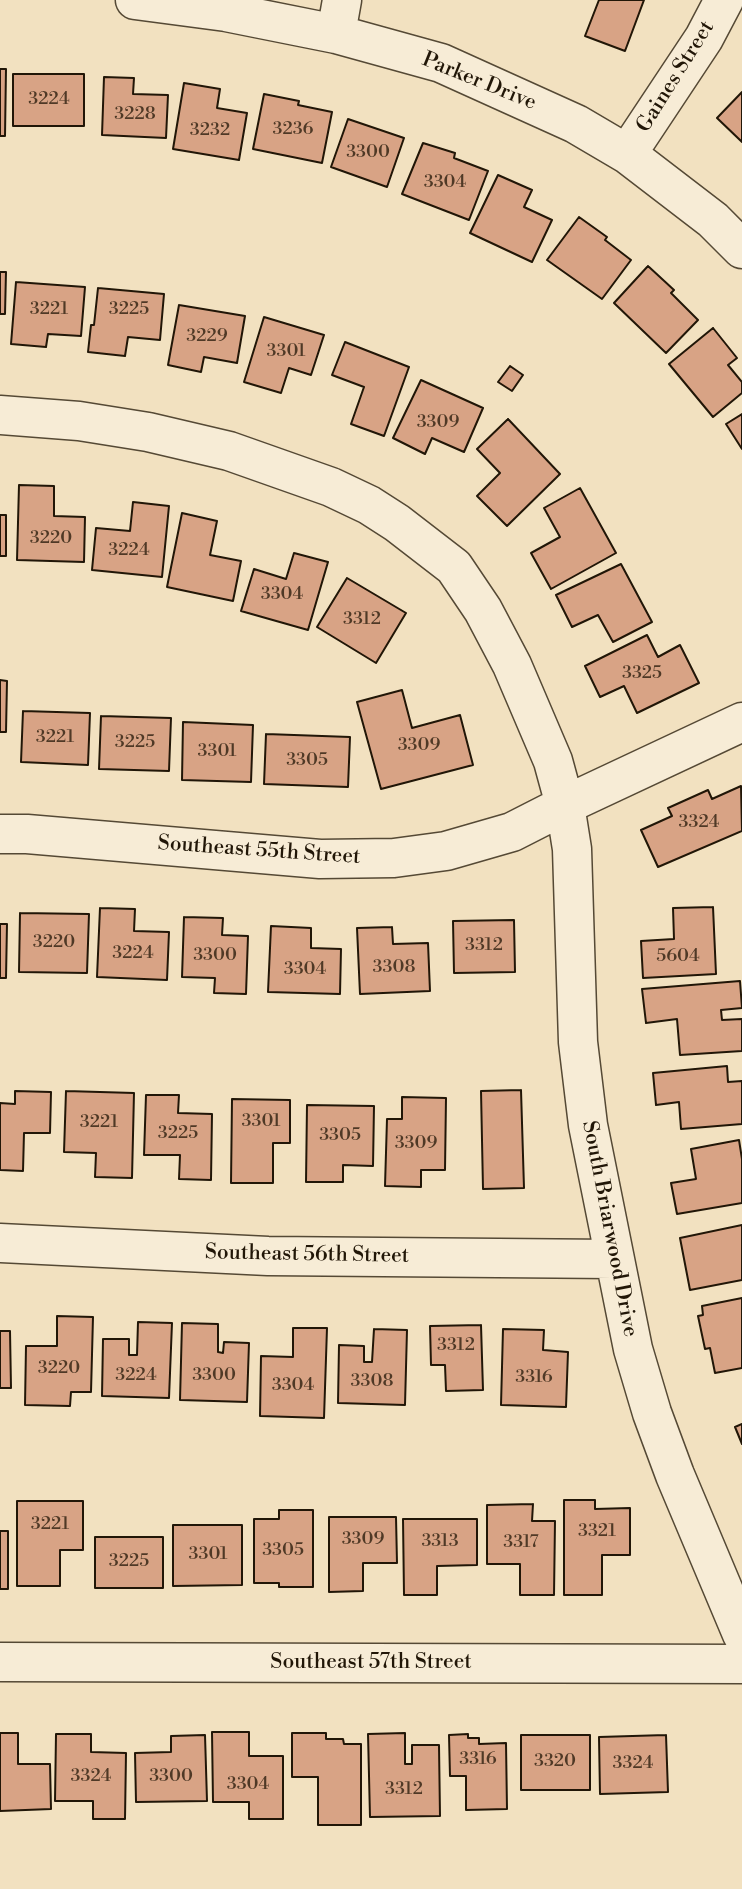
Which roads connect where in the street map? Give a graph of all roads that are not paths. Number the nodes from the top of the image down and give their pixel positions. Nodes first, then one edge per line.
1 (135, 0) edge
2 (724, 0) edge
3 (339, 17) edge
4 (627, 154) junction
5 (742, 248) edge
6 (0, 415) edge
7 (742, 722) edge
8 (565, 805) junction
9 (0, 834) edge
10 (0, 1243) edge
11 (614, 1259) junction
12 (742, 1634) edge
13 (0, 1662) edge
14 (742, 1664) edge

1 - 3 street, Parker Drive
2 - 4 street, Gaines Street
3 - 4 street, Parker Drive
4 - 5 street, Parker Drive
6 - 8 street, South Briarwood Drive
7 - 8 street, Southeast 55th Street
8 - 9 street, Southeast 55th Street
8 - 11 street, South Briarwood Drive
10 - 11 street, Southeast 56th Street
11 - 12 street, South Briarwood Drive
13 - 14 street, Southeast 57th Street

